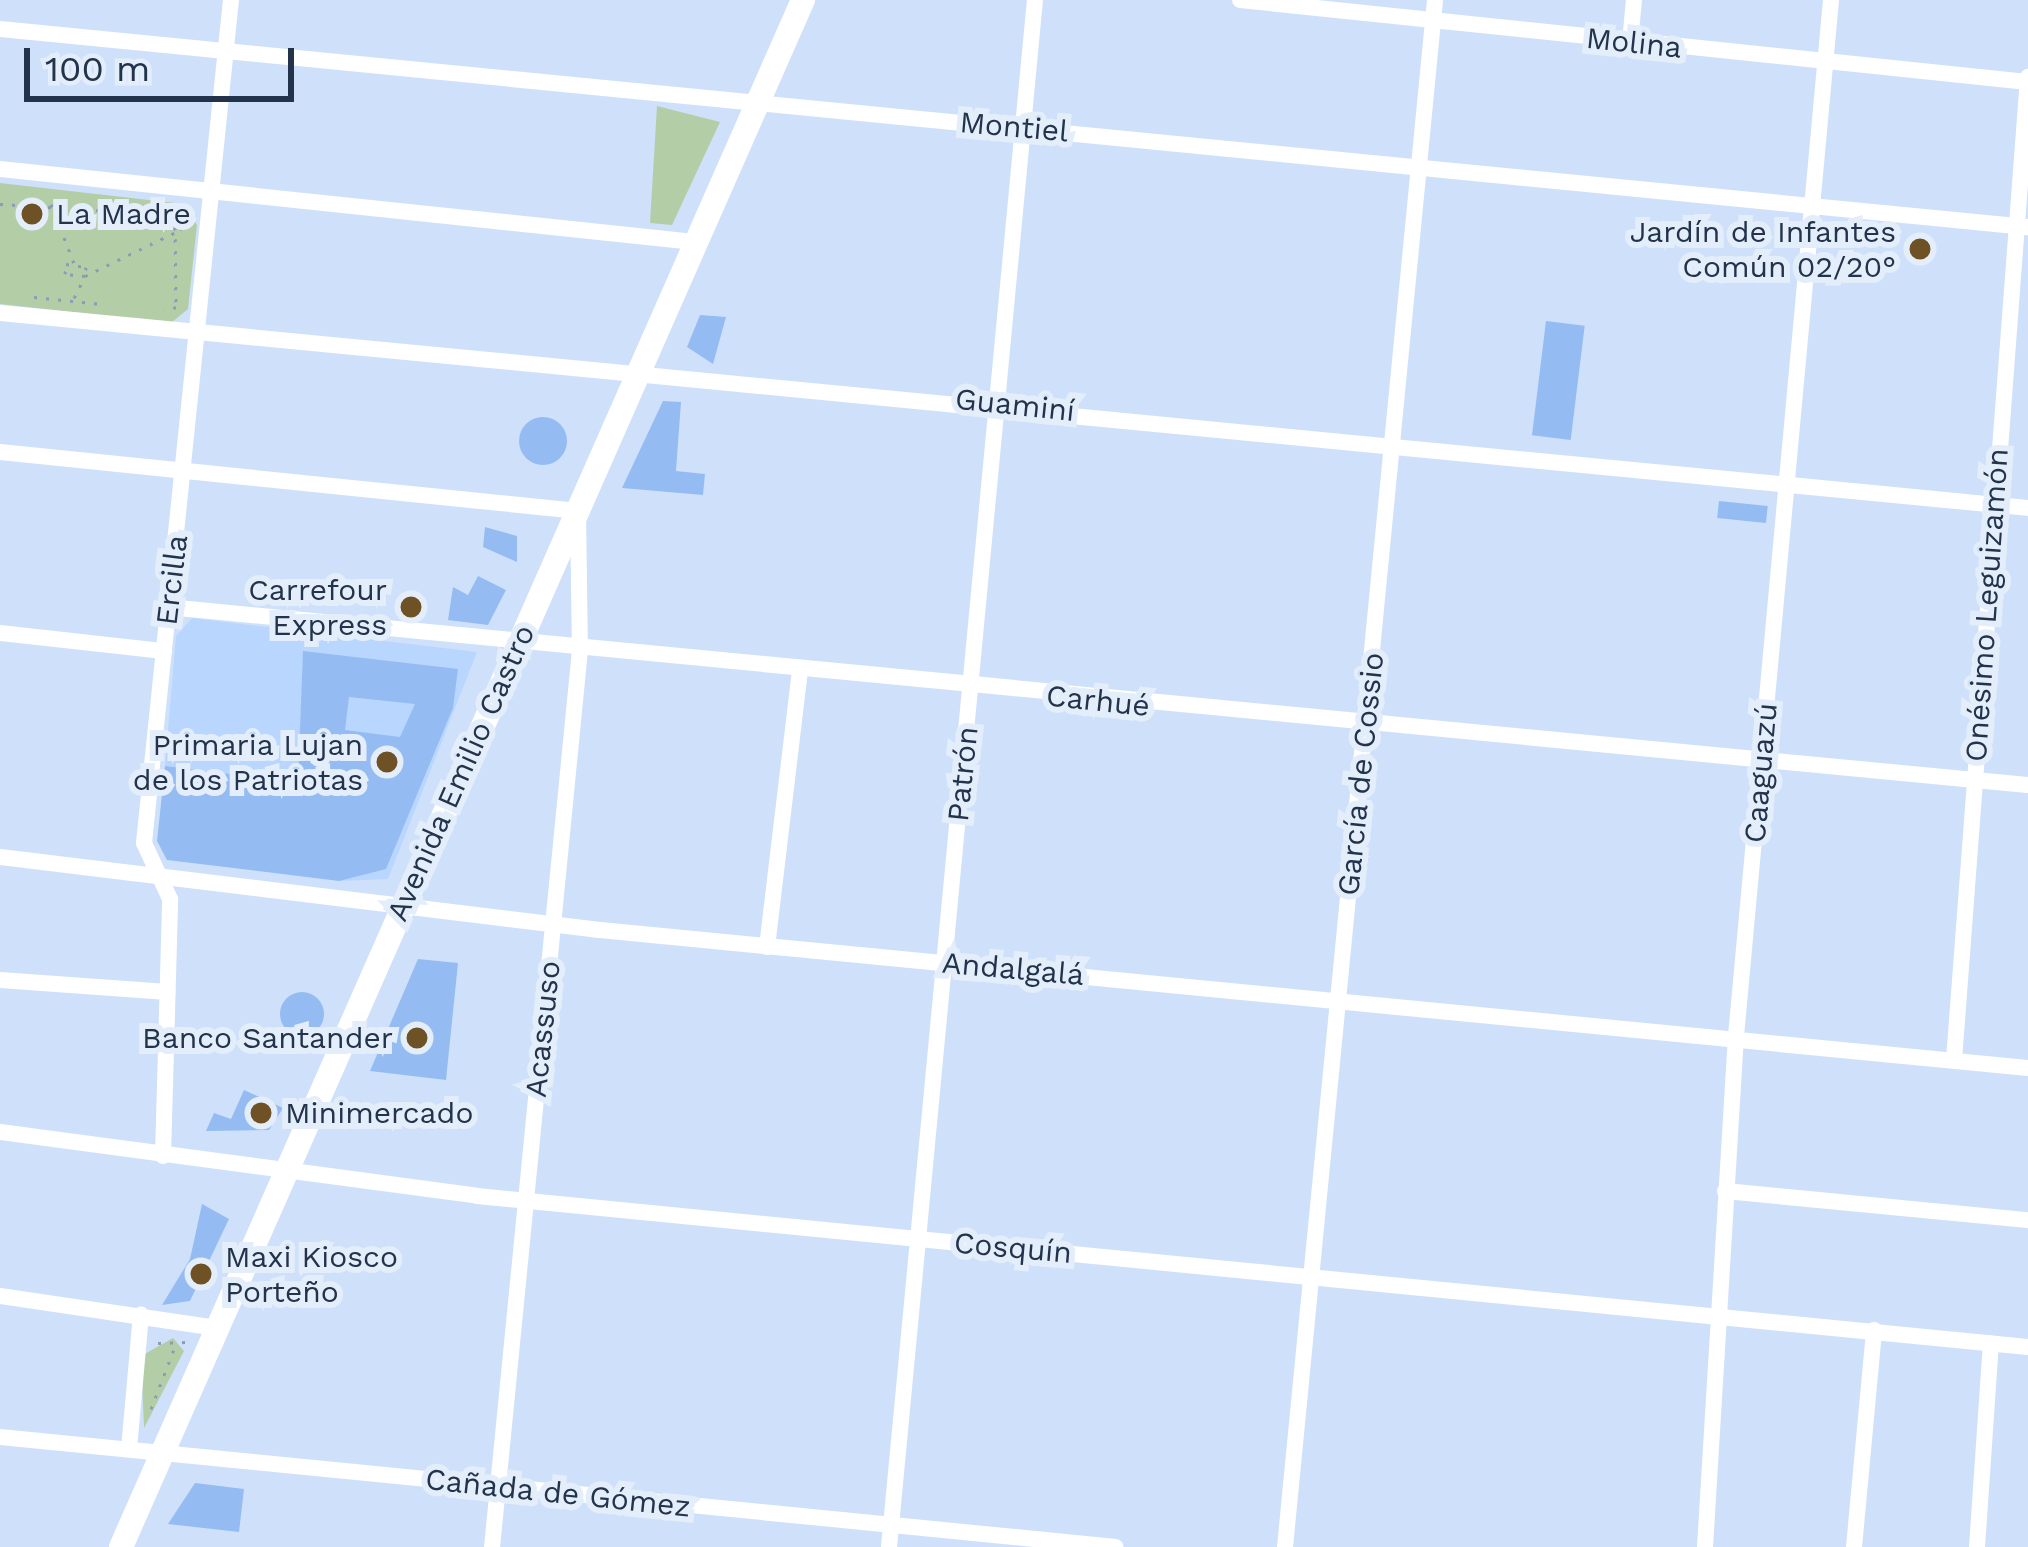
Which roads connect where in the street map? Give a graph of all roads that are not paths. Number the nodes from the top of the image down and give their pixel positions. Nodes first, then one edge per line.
1 (231, 0) edge
2 (803, 0) edge
3 (1035, 0) edge
4 (1240, 0) edge
5 (1435, 0) edge
6 (1634, 0) edge
7 (1831, 0) edge
8 (1433, 22) junction
9 (0, 29) edge
10 (1630, 43) junction
11 (225, 55) junction
12 (1826, 62) junction
13 (2028, 80) edge
14 (756, 104) junction
15 (1023, 128) junction
16 (1419, 167) junction
17 (0, 169) edge
18 (207, 196) junction
19 (1815, 206) junction
20 (2022, 226) edge
21 (694, 242) junction
22 (0, 313) edge
23 (197, 333) junction
24 (639, 370) junction
25 (1002, 403) junction
26 (1393, 443) junction
27 (0, 452) edge
28 (185, 472) junction
29 (1785, 484) junction
30 (1993, 504) junction
31 (2028, 508) edge
32 (578, 511) junction
33 (168, 607) junction
34 (0, 633) edge
35 (517, 644) junction
36 (580, 650) junction
37 (164, 651) junction
38 (800, 670) junction
39 (972, 688) junction
40 (1365, 727) junction
41 (1762, 759) junction
42 (1975, 781) junction
43 (2028, 785) edge
44 (0, 857) edge
45 (159, 876) junction
46 (402, 906) junction
47 (554, 924) junction
48 (767, 946) junction
49 (942, 962) junction
50 (0, 980) edge
51 (168, 992) junction
52 (1339, 1000) junction
53 (1736, 1036) junction
54 (1954, 1060) junction
55 (2028, 1068) edge
56 (0, 1132) edge
57 (163, 1156) junction
58 (285, 1174) junction
59 (1725, 1191) junction
60 (526, 1201) junction
61 (2028, 1220) edge
62 (918, 1239) junction
63 (1312, 1276) junction
64 (0, 1296) edge
65 (1716, 1313) junction
66 (141, 1315) junction
67 (217, 1328) junction
68 (1874, 1330) junction
69 (1991, 1343) junction
70 (2028, 1347) edge
71 (0, 1437) edge
72 (129, 1449) junction
73 (161, 1453) junction
74 (498, 1487) junction
75 (892, 1526) junction
76 (121, 1547) edge
77 (492, 1547) edge
78 (890, 1547) edge
79 (1116, 1547) edge
80 (1286, 1547) edge
81 (1705, 1547) edge
82 (1854, 1547) edge
83 (1977, 1547) edge

1 - 11 street, Ercilla
2 - 14 main road, Avenida Emilio Castro
3 - 15 street, Patrón
4 - 8 street, Molina
5 - 8 street, García de Cossio
6 - 10 street
7 - 12 street, Caaguazú
8 - 10 street, Molina
8 - 16 street, García de Cossio
9 - 11 street, Montiel
10 - 12 street, Molina
11 - 14 street, Montiel
11 - 18 street, Ercilla
12 - 13 street, Molina
12 - 19 street, Caaguazú
13 - 20 street, Onésimo Leguizamón
14 - 15 street, Montiel
14 - 21 main road, Avenida Emilio Castro
15 - 16 street, Montiel
15 - 25 street, Patrón
16 - 19 street, Montiel
16 - 26 street, García de Cossio
17 - 18 street
18 - 21 street
18 - 23 street, Ercilla
19 - 20 street, Montiel
19 - 29 street, Caaguazú
20 - 30 street, Onésimo Leguizamón
21 - 24 main road, Avenida Emilio Castro
22 - 23 street, Guaminí
23 - 24 street, Guaminí
23 - 28 street, Ercilla
24 - 25 street, Guaminí
24 - 32 main road, Avenida Emilio Castro
25 - 26 street, Guaminí
25 - 39 street, Patrón
26 - 29 street, Guaminí
26 - 40 street, García de Cossio
27 - 28 street
28 - 32 street
28 - 33 street, Ercilla
29 - 30 street, Guaminí
29 - 41 street, Caaguazú
30 - 31 street, Guaminí
30 - 42 street, Onésimo Leguizamón
32 - 35 main road, Avenida Emilio Castro
32 - 36 street, Acassuso
33 - 35 street, Carhué
33 - 37 street, Ercilla
34 - 37 street
35 - 36 street, Carhué
35 - 46 main road, Avenida Emilio Castro
36 - 38 street, Carhué
36 - 47 street, Acassuso
37 - 45 street, Ercilla
38 - 39 street, Carhué
38 - 48 street
39 - 40 street, Carhué
39 - 49 street, Patrón
40 - 41 street, Carhué
40 - 52 street, García de Cossio
41 - 42 street, Carhué
41 - 53 street, Caaguazú
42 - 43 street, Carhué
42 - 54 street, Onésimo Leguizamón
44 - 45 street, Andalgalá
45 - 46 street, Andalgalá
45 - 51 street, Ercilla
46 - 47 street, Andalgalá
46 - 58 main road, Avenida Emilio Castro
47 - 48 street, Andalgalá
47 - 60 street, Acassuso
48 - 49 street, Andalgalá
49 - 52 street, Andalgalá
49 - 62 street, Patrón
50 - 51 street
51 - 57 street, Ercilla
52 - 53 street, Andalgalá
52 - 63 street, García de Cossio
53 - 54 street, Andalgalá
53 - 59 street, Caaguazú
54 - 55 street, Andalgalá
56 - 57 street, Cosquín
57 - 58 street, Cosquín
58 - 60 street, Cosquín
58 - 67 main road, Avenida Emilio Castro
59 - 61 street
59 - 65 street, Caaguazú
60 - 62 street, Cosquín
60 - 74 street, Acassuso
62 - 63 street, Cosquín
62 - 75 street, Patrón
63 - 65 street, Cosquín
63 - 80 street, García de Cossio
64 - 66 street
65 - 68 street, Cosquín
65 - 81 street, Caaguazú
66 - 67 street
66 - 72 street
67 - 73 main road, Avenida Emilio Castro
68 - 69 street, Cosquín
68 - 82 street
69 - 70 street, Cosquín
69 - 83 street
71 - 72 street, Cañada de Gómez
72 - 73 street, Cañada de Gómez
73 - 74 street, Cañada de Gómez
73 - 76 main road, Avenida Emilio Castro
74 - 75 street, Cañada de Gómez
74 - 77 street, Acassuso
75 - 78 street, Patrón
75 - 79 street, Cañada de Gómez

